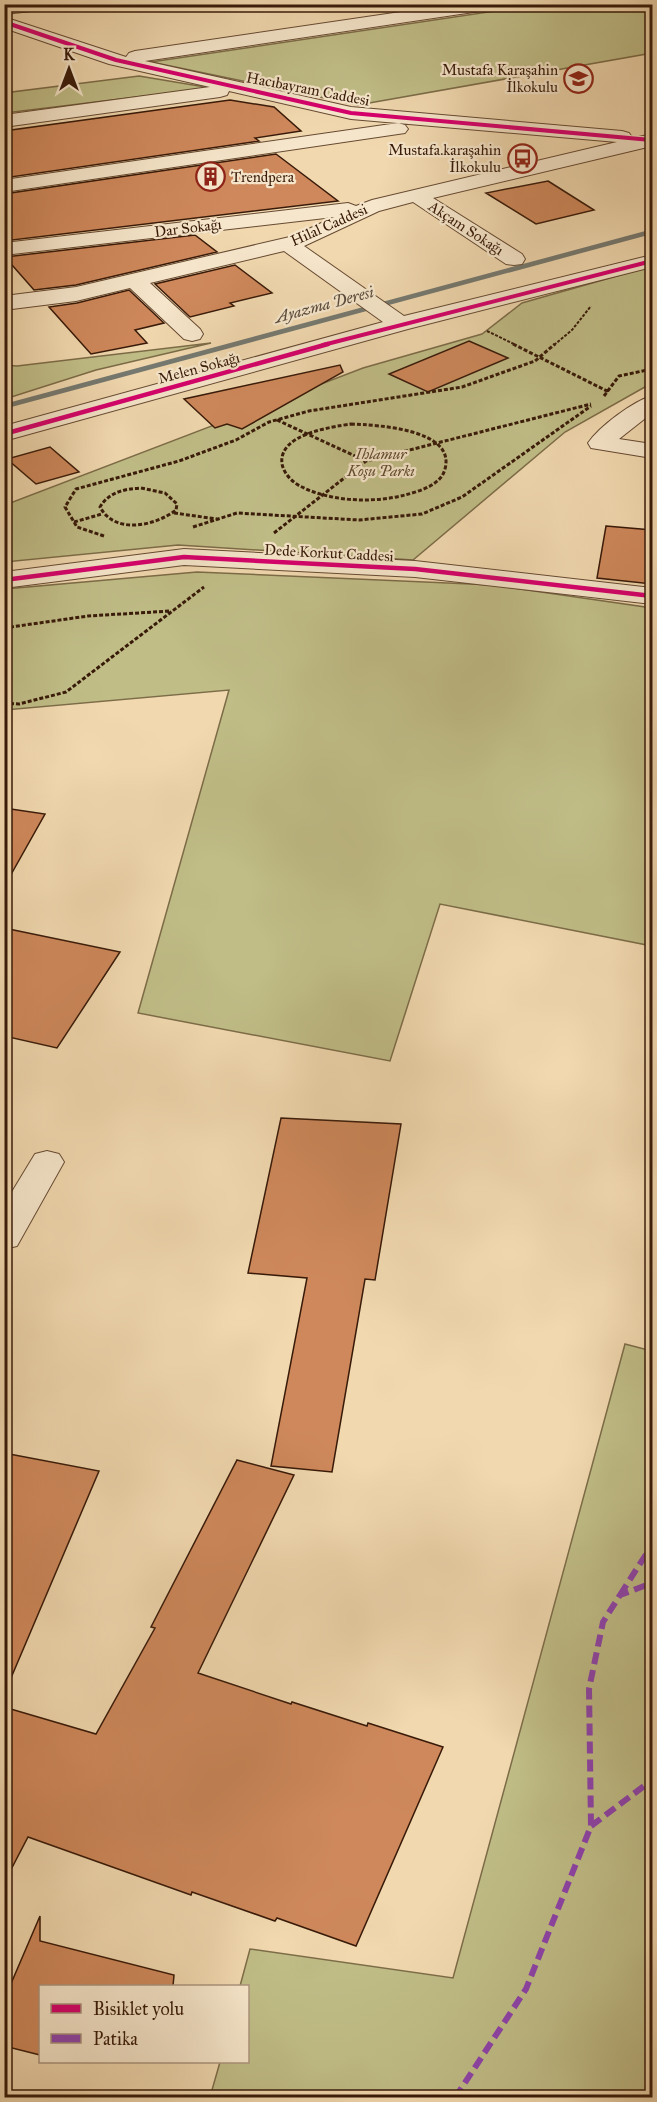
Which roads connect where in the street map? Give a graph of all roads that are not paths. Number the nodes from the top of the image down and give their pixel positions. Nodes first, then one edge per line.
1 (50, 4) edge
2 (494, 4) edge
3 (4, 9) edge
4 (4, 22) edge
5 (116, 60) junction
6 (240, 88) junction
7 (4, 121) edge
8 (452, 122) junction
9 (652, 140) edge
10 (4, 186) edge
11 (417, 195) junction
12 (372, 206) junction
13 (287, 244) junction
14 (4, 249) edge
15 (514, 260) dead end
16 (652, 261) edge
17 (134, 280) junction
18 (4, 303) edge
19 (392, 319) junction
20 (192, 334) dead end
21 (650, 404) edge
22 (4, 434) edge
23 (652, 450) edge
24 (4, 580) edge
25 (652, 596) edge
26 (47, 1162) dead end
27 (4, 1237) edge

1 - 3 street
2 - 5 street
4 - 5 street, Hacıbayram Caddesi
5 - 6 street, Hacıbayram Caddesi
6 - 7 street
6 - 8 street, Hacıbayram Caddesi
8 - 9 street, Hacıbayram Caddesi
8 - 10 street
9 - 11 street, Hilal Caddesi
11 - 12 street, Hilal Caddesi
11 - 15 street, Akçam Sokağı
12 - 13 street, Hilal Caddesi
12 - 14 street, Dar Sokağı
13 - 17 street, Hilal Caddesi
13 - 19 street
16 - 19 street, Melen Sokağı
17 - 18 street, Hilal Caddesi
17 - 20 street
19 - 22 street, Melen Sokağı
21 - 23 street
24 - 25 street, Dede Korkut Caddesi
26 - 27 street

